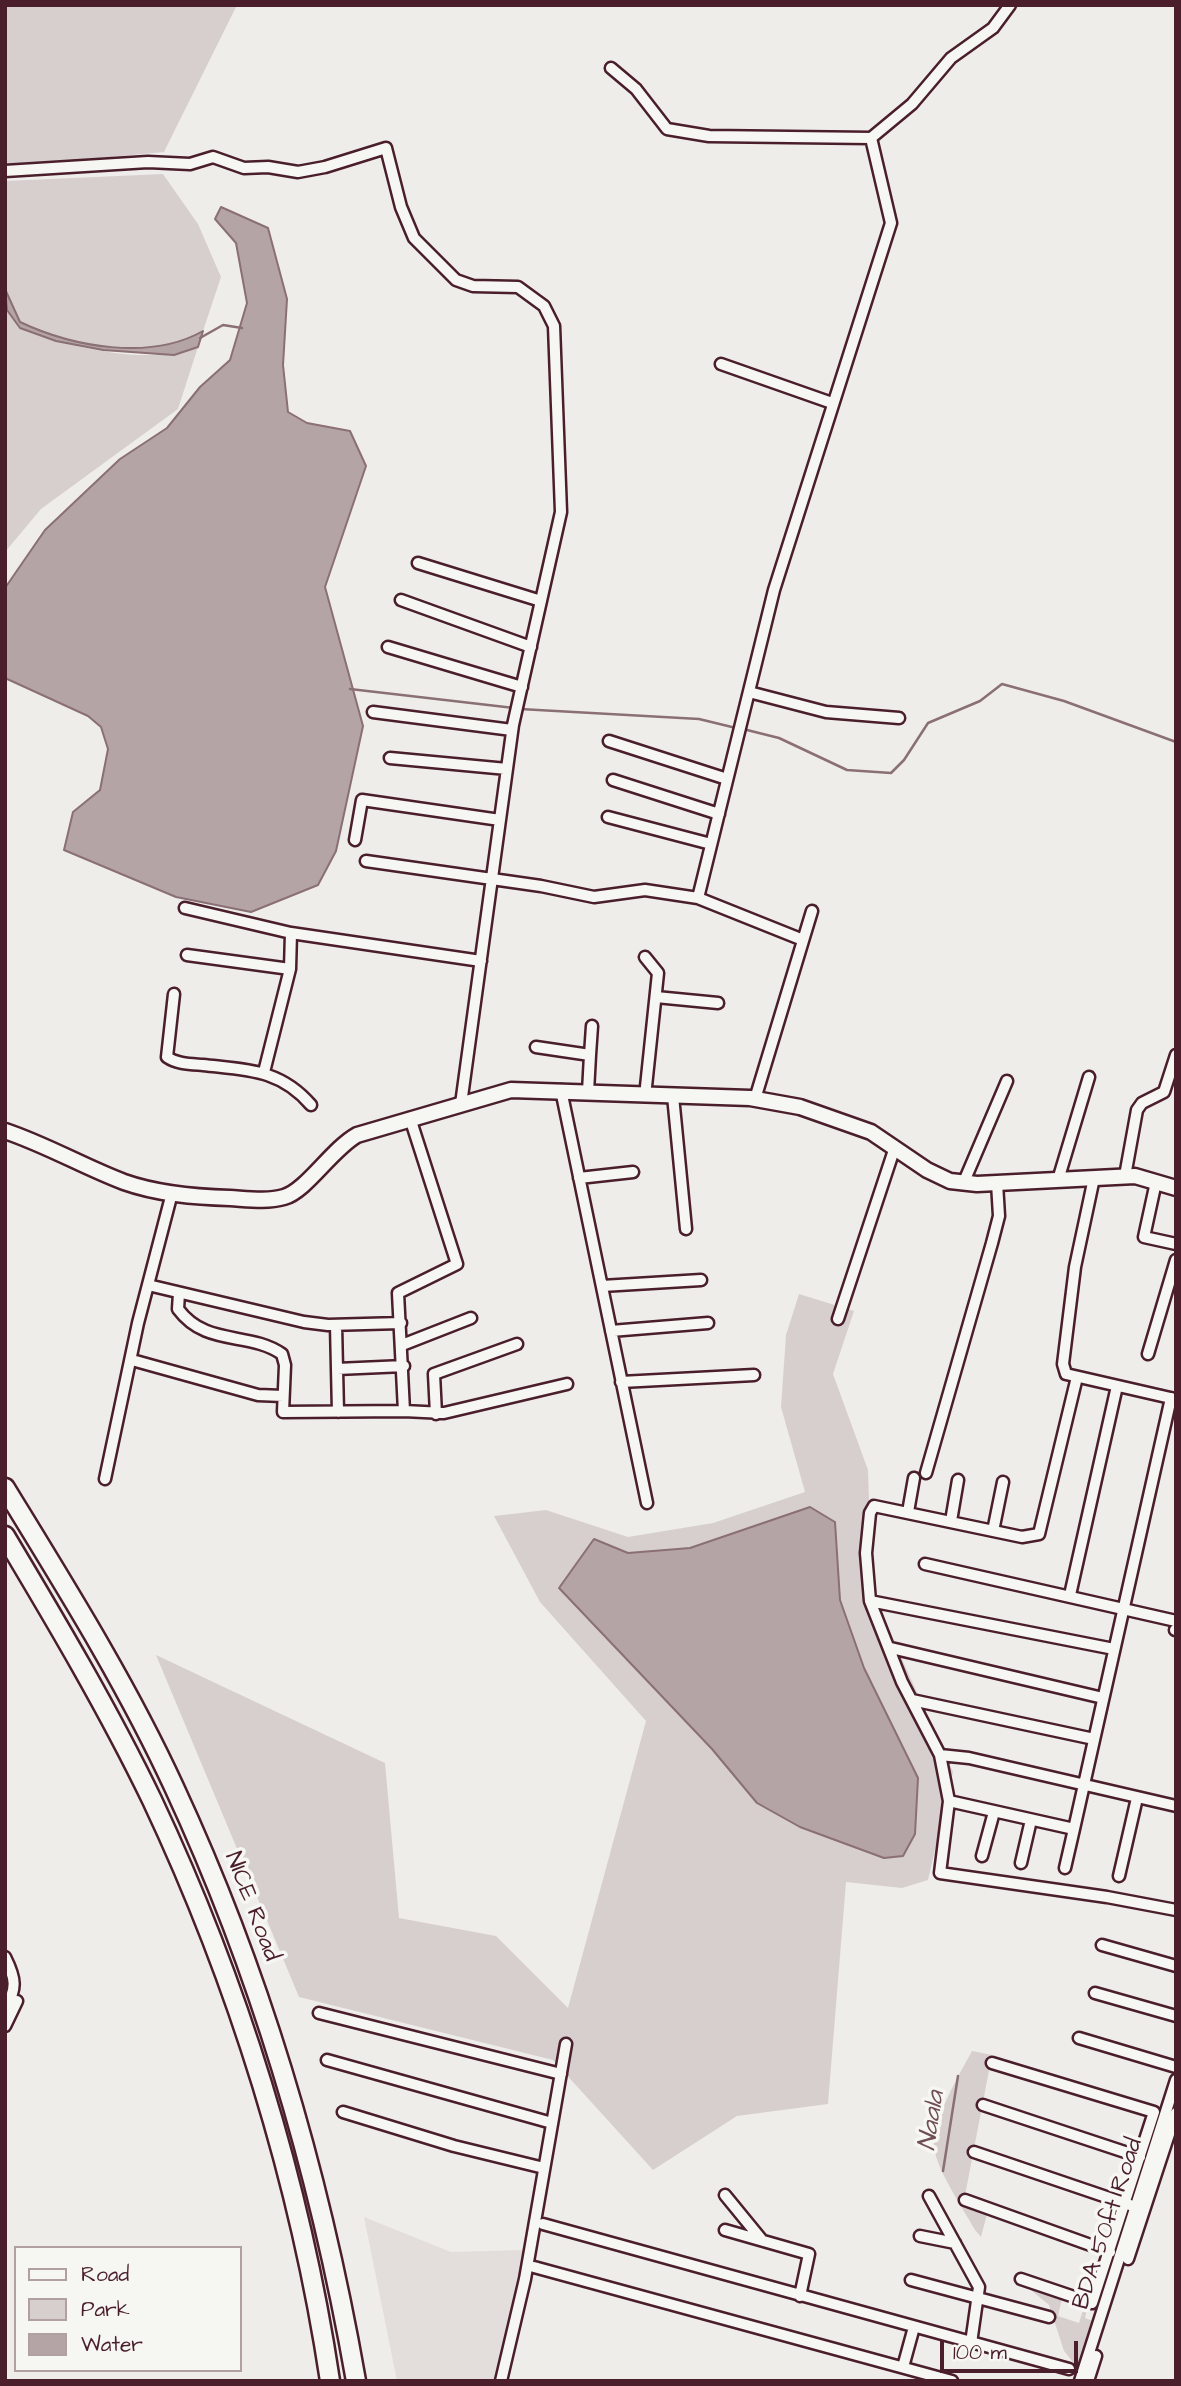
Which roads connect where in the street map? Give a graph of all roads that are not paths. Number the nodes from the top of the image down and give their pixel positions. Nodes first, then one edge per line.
1 (1010, 5) edge
2 (611, 68) dead end
3 (871, 138) junction
4 (5, 171) edge
5 (722, 364) dead end
6 (832, 403) junction
7 (418, 563) dead end
8 (401, 600) dead end
9 (541, 601) junction
10 (388, 647) dead end
11 (531, 647) junction
12 (522, 687) junction
13 (748, 692) junction
14 (373, 712) dead end
15 (899, 718) dead end
16 (512, 730) junction
17 (609, 741) dead end
18 (390, 758) dead end
19 (507, 769) junction
20 (727, 779) junction
21 (613, 780) dead end
22 (719, 814) junction
23 (608, 817) dead end
24 (500, 820) junction
25 (355, 840) dead end
26 (711, 845) junction
27 (366, 861) dead end
28 (492, 879) junction
29 (698, 898) junction
30 (185, 908) dead end
31 (812, 911) dead end
32 (291, 933) junction
33 (803, 940) junction
34 (187, 956) dead end
35 (646, 957) dead end
36 (481, 961) junction
37 (290, 969) junction
38 (174, 994) dead end
39 (656, 997) junction
40 (718, 1003) dead end
41 (592, 1026) dead end
42 (536, 1047) dead end
43 (590, 1055) junction
44 (1176, 1055) edge
45 (264, 1072) junction
46 (1089, 1077) dead end
47 (1007, 1081) dead end
48 (561, 1090) junction
49 (588, 1092) junction
50 (645, 1096) junction
51 (673, 1096) junction
52 (755, 1098) junction
53 (461, 1104) junction
54 (311, 1105) dead end
55 (410, 1118) junction
56 (5, 1131) edge
57 (895, 1147) junction
58 (633, 1172) dead end
59 (1125, 1176) junction
60 (579, 1178) junction
61 (1094, 1178) junction
62 (1058, 1180) junction
63 (1156, 1182) junction
64 (997, 1183) junction
65 (963, 1184) junction
66 (1176, 1188) edge
67 (172, 1194) junction
68 (686, 1229) dead end
69 (1176, 1244) edge
70 (1176, 1260) edge
71 (701, 1280) dead end
72 (148, 1285) junction
73 (602, 1286) junction
74 (179, 1293) junction
75 (471, 1318) dead end
76 (838, 1319) dead end
77 (401, 1323) junction
78 (708, 1323) dead end
79 (336, 1325) junction
80 (611, 1331) junction
81 (517, 1344) dead end
82 (402, 1345) junction
83 (1148, 1354) dead end
84 (132, 1360) junction
85 (404, 1366) junction
86 (337, 1369) junction
87 (754, 1375) dead end
88 (1077, 1377) junction
89 (621, 1382) junction
90 (567, 1384) dead end
91 (1117, 1386) junction
92 (283, 1396) junction
93 (1173, 1398) edge
94 (404, 1411) junction
95 (338, 1412) junction
96 (436, 1414) junction
97 (926, 1473) dead end
98 (914, 1478) dead end
99 (106, 1479) dead end
100 (958, 1480) dead end
101 (1003, 1482) dead end
102 (5, 1488) edge
103 (647, 1503) dead end
104 (908, 1512) junction
105 (951, 1521) junction
106 (993, 1531) junction
107 (5, 1536) edge
108 (925, 1564) dead end
109 (1070, 1595) junction
110 (870, 1601) junction
111 (1123, 1608) junction
112 (1176, 1621) edge
113 (891, 1648) junction
114 (1114, 1649) junction
115 (1103, 1698) junction
116 (912, 1700) junction
117 (1094, 1739) junction
118 (940, 1755) junction
119 (1084, 1786) junction
120 (1137, 1798) junction
121 (949, 1801) junction
122 (1176, 1806) edge
123 (994, 1812) junction
124 (1031, 1820) junction
125 (1074, 1829) junction
126 (982, 1856) dead end
127 (1021, 1863) dead end
128 (1065, 1868) dead end
129 (1119, 1876) dead end
130 (1176, 1910) edge
131 (1102, 1945) dead end
132 (5, 1957) edge
133 (1176, 1966) edge
134 (1095, 1993) dead end
135 (17, 2001) dead end
136 (5, 2010) edge
137 (318, 2012) dead end
138 (1176, 2016) edge
139 (5, 2026) edge
140 (1079, 2038) dead end
141 (566, 2043) dead end
142 (327, 2060) dead end
143 (992, 2063) dead end
144 (1176, 2067) edge
145 (561, 2074) junction
146 (1176, 2080) edge
147 (983, 2105) dead end
148 (343, 2112) dead end
149 (1176, 2113) edge
150 (552, 2123) junction
151 (974, 2152) dead end
152 (1140, 2157) junction
153 (544, 2168) junction
154 (724, 2195) dead end
155 (929, 2196) dead end
156 (965, 2200) dead end
157 (1126, 2204) junction
158 (1141, 2208) junction
159 (543, 2224) dead end
160 (725, 2230) dead end
161 (920, 2236) dead end
162 (761, 2239) junction
163 (955, 2243) junction
164 (1110, 2252) junction
165 (534, 2267) dead end
166 (1021, 2279) dead end
167 (911, 2280) dead end
168 (800, 2296) junction
169 (979, 2298) junction
170 (1049, 2317) dead end
171 (914, 2327) junction
172 (971, 2343) junction
173 (903, 2367) junction
174 (1069, 2369) dead end
175 (330, 2381) edge
176 (356, 2381) edge
177 (501, 2381) edge
178 (951, 2381) edge
179 (1080, 2381) edge
180 (1088, 2381) edge

1 - 3 street
2 - 3 street
3 - 6 street
4 - 9 street
5 - 6 street
6 - 13 street
7 - 9 street
8 - 11 street
9 - 11 street
10 - 12 street
11 - 12 street
12 - 16 street
13 - 15 street
13 - 20 street
14 - 16 street
16 - 19 street
17 - 20 street
18 - 19 street
19 - 24 street
20 - 22 street
21 - 22 street
22 - 26 street
23 - 26 street
24 - 25 street
24 - 28 street
26 - 29 street
27 - 28 street
28 - 29 street
28 - 36 street
29 - 33 street
30 - 32 street
31 - 33 street
32 - 36 street
32 - 37 street
33 - 52 street
34 - 37 street
35 - 39 street
36 - 53 street
37 - 45 street
38 - 45 street
39 - 40 street
39 - 50 street
41 - 43 street
42 - 43 street
43 - 49 street
44 - 59 street
45 - 54 street
46 - 62 street
47 - 65 street
48 - 49 street
48 - 53 street
48 - 60 street
49 - 50 street
50 - 51 street
51 - 52 street
51 - 68 street
52 - 57 street
53 - 55 street
55 - 67 street
55 - 77 street
56 - 67 street
57 - 65 street
57 - 76 street
58 - 60 street
59 - 61 street
59 - 63 street
60 - 73 street
61 - 62 street
61 - 88 street
62 - 64 street
63 - 66 street
63 - 69 street
64 - 65 street
64 - 97 street
67 - 72 street
70 - 83 street
71 - 73 street
72 - 74 street
72 - 84 street
73 - 80 street
74 - 79 street
74 - 92 street
75 - 82 street
77 - 79 street
77 - 82 street
78 - 80 street
79 - 86 street
80 - 89 street
81 - 96 street
82 - 85 street
84 - 92 street
84 - 99 street
85 - 86 street
85 - 94 street
86 - 95 street
87 - 89 street
88 - 91 street
88 - 106 street
89 - 103 street
90 - 96 street
91 - 93 street
91 - 109 street
92 - 95 street
93 - 111 street
94 - 95 street
94 - 96 street
98 - 104 street
100 - 105 street
101 - 106 street
102 - 176 highway, NICE Road
104 - 105 street
104 - 110 street
105 - 106 street
107 - 175 highway, NICE Road
108 - 109 street
109 - 111 street
110 - 113 street
110 - 114 street
111 - 112 street
111 - 114 street
113 - 115 street
113 - 116 street
114 - 115 street
115 - 117 street
116 - 117 street
116 - 118 street
117 - 119 street
118 - 119 street
118 - 121 street
119 - 120 street
119 - 125 street
120 - 122 street
120 - 129 street
121 - 123 street
121 - 130 street
123 - 124 street
123 - 126 street
124 - 125 street
124 - 127 street
125 - 128 street
131 - 133 street
132 - 136 street
134 - 138 street
135 - 139 street
137 - 145 street
140 - 144 street
141 - 145 street
142 - 150 street
143 - 152 street
145 - 150 street
146 - 158 street, BDA 50ft Road
147 - 152 street
148 - 153 street
149 - 158 street, BDA 50ft Road
150 - 153 street
151 - 157 street
152 - 157 street
153 - 177 street
154 - 162 street
155 - 163 street
156 - 164 street
157 - 158 street
157 - 164 street
158 - 179 street, BDA 50ft Road
158 - 180 street, BDA 50ft Road
159 - 168 street
160 - 162 street
161 - 163 street
162 - 168 street
163 - 169 street
164 - 166 street
165 - 173 street
167 - 169 street
168 - 171 street
169 - 170 street
169 - 172 street
171 - 172 street
171 - 173 street
172 - 174 street
173 - 178 street

